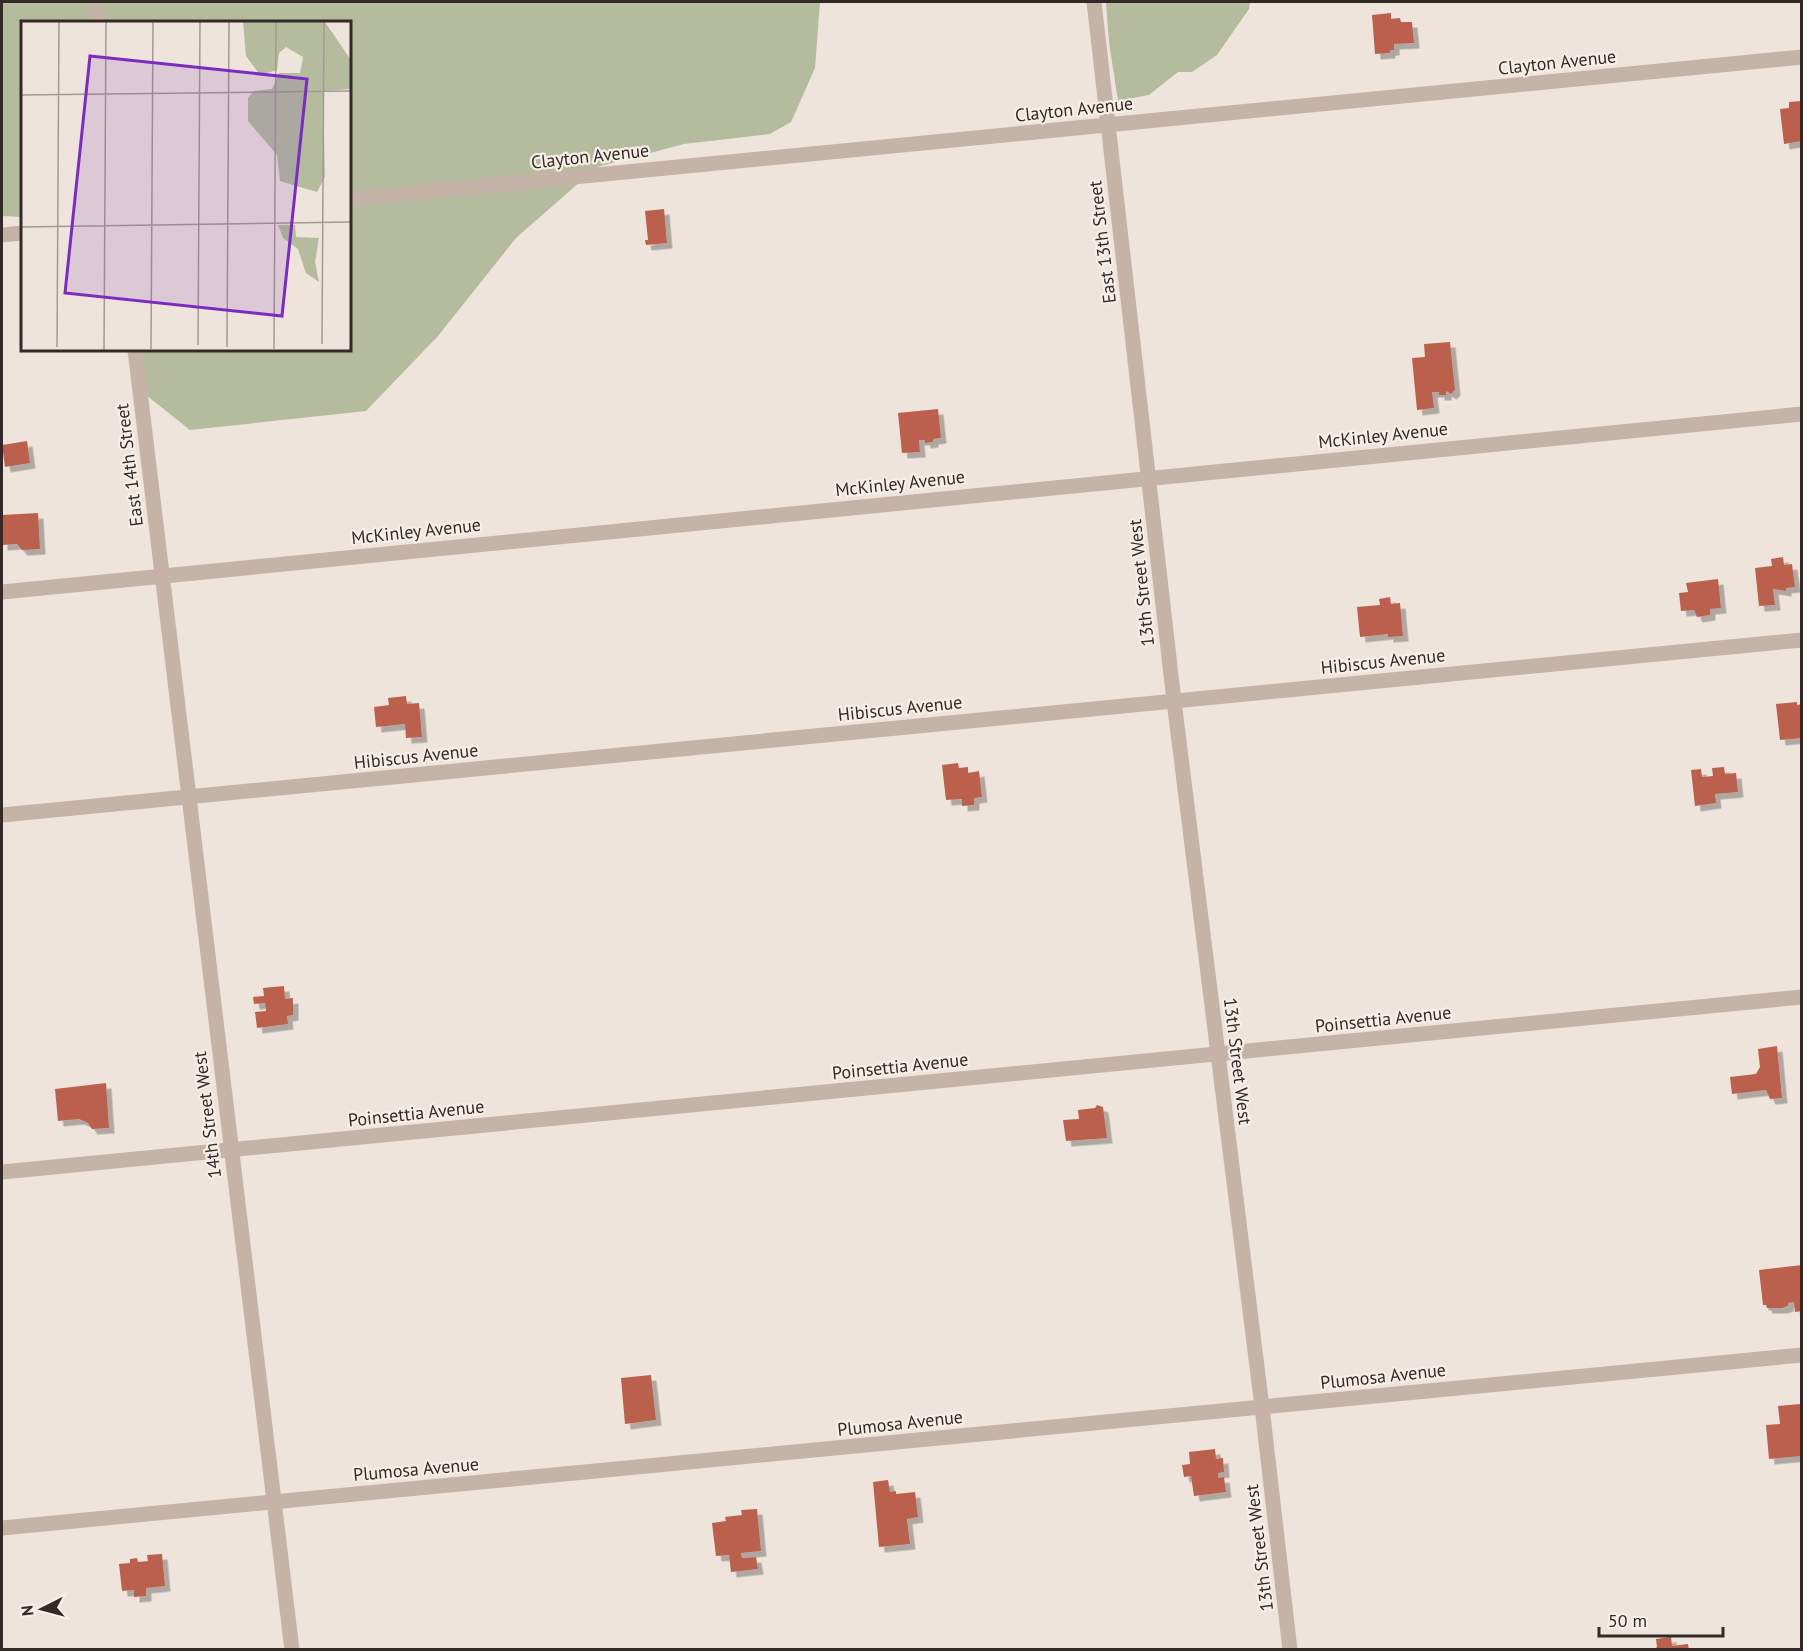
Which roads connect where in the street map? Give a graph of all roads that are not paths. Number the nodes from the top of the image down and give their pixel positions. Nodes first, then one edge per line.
1 (95, 2) edge
2 (1094, 2) edge
3 (98, 21) edge
4 (1802, 57) edge
5 (1108, 125) junction
6 (351, 199) edge
7 (21, 233) edge
8 (2, 235) edge
9 (135, 351) edge
10 (1802, 414) edge
11 (1149, 478) junction
12 (162, 576) junction
13 (2, 592) edge
14 (1802, 640) edge
15 (1174, 701) junction
16 (188, 798) junction
17 (2, 815) edge
18 (1802, 997) edge
19 (1217, 1055) junction
20 (231, 1150) junction
21 (2, 1172) edge
22 (1802, 1355) edge
23 (1262, 1407) junction
24 (274, 1502) junction
25 (2, 1528) edge
26 (292, 1650) edge
27 (1290, 1650) edge

1 - 3 street
2 - 5 street, East 13th Street
4 - 5 street, Clayton Avenue
5 - 6 street, Clayton Avenue
5 - 11 street, East 13th Street
7 - 8 street
9 - 12 street, East 14th Street
10 - 11 street, McKinley Avenue
11 - 12 street, McKinley Avenue
11 - 15 street, 13th Street West
12 - 13 street, McKinley Avenue
12 - 16 street, 14th Street West
14 - 15 street, Hibiscus Avenue
15 - 16 street, Hibiscus Avenue
15 - 19 street, 13th Street West
16 - 17 street, Hibiscus Avenue
16 - 20 street, 14th Street West
18 - 19 street, Poinsettia Avenue
19 - 20 street, Poinsettia Avenue
19 - 23 street, 13th Street West
20 - 21 street, Poinsettia Avenue
20 - 24 street, 14th Street West
22 - 23 street, Plumosa Avenue
23 - 24 street, Plumosa Avenue
23 - 27 street, 13th Street West
24 - 25 street, Plumosa Avenue
24 - 26 street, 14th Street West

